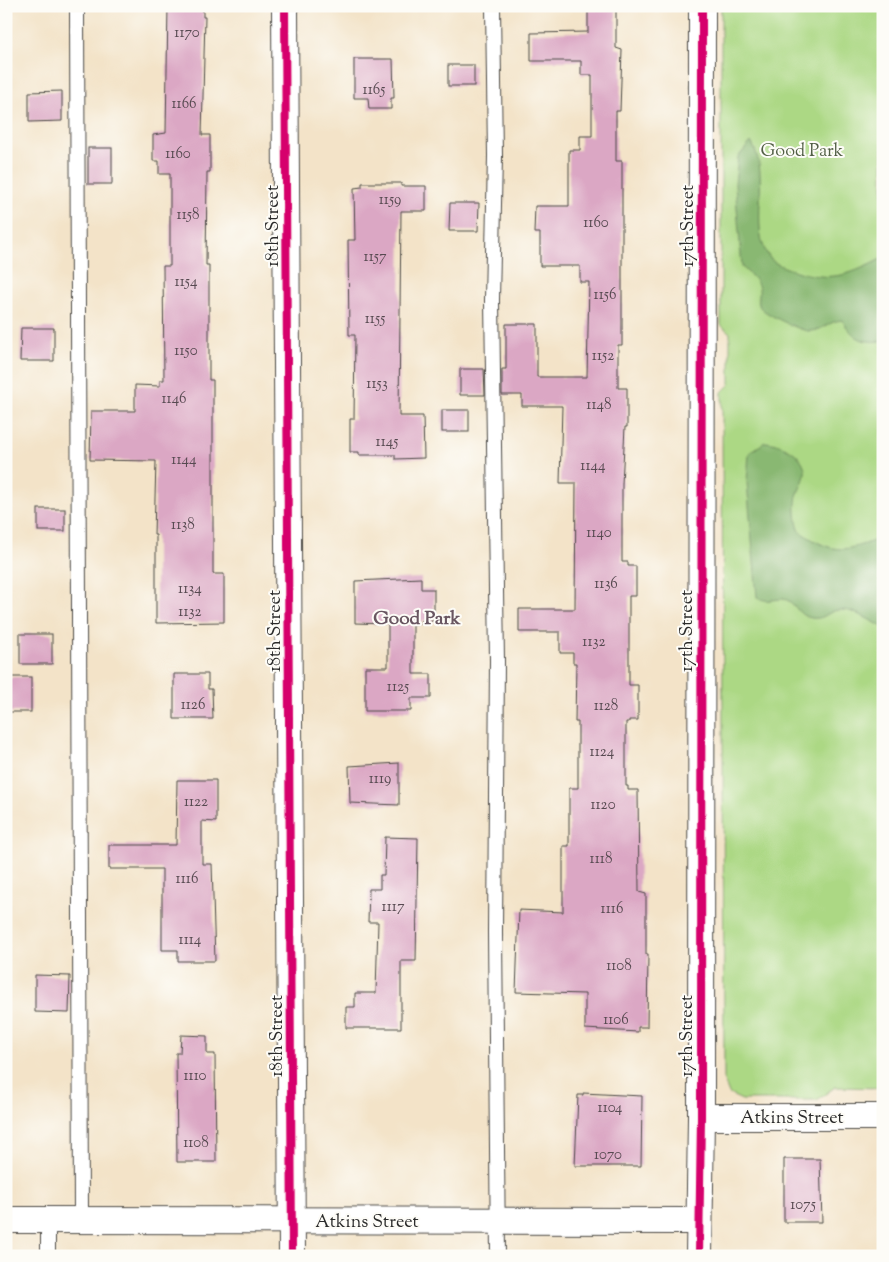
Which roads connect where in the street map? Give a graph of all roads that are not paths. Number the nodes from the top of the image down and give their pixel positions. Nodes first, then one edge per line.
1 (77, 6) edge
2 (286, 6) edge
3 (493, 6) edge
4 (702, 6) edge
5 (701, 1117) junction
6 (883, 1117) edge
7 (6, 1220) edge
8 (48, 1220) junction
9 (81, 1220) junction
10 (292, 1221) junction
11 (497, 1221) junction
12 (698, 1221) junction
13 (48, 1256) edge
14 (292, 1256) edge
15 (498, 1256) edge
16 (699, 1256) edge

1 - 9 lane
2 - 10 street, 18th Street
3 - 11 lane
4 - 5 street, 17th Street
5 - 6 street, Atkins Street
5 - 12 street, 17th Street
7 - 8 street, Atkins Street
8 - 9 street, Atkins Street
8 - 13 lane
9 - 10 street, Atkins Street
10 - 11 street, Atkins Street
10 - 14 street, 18th Street
11 - 12 street, Atkins Street
11 - 15 lane
12 - 16 street, 17th Street

